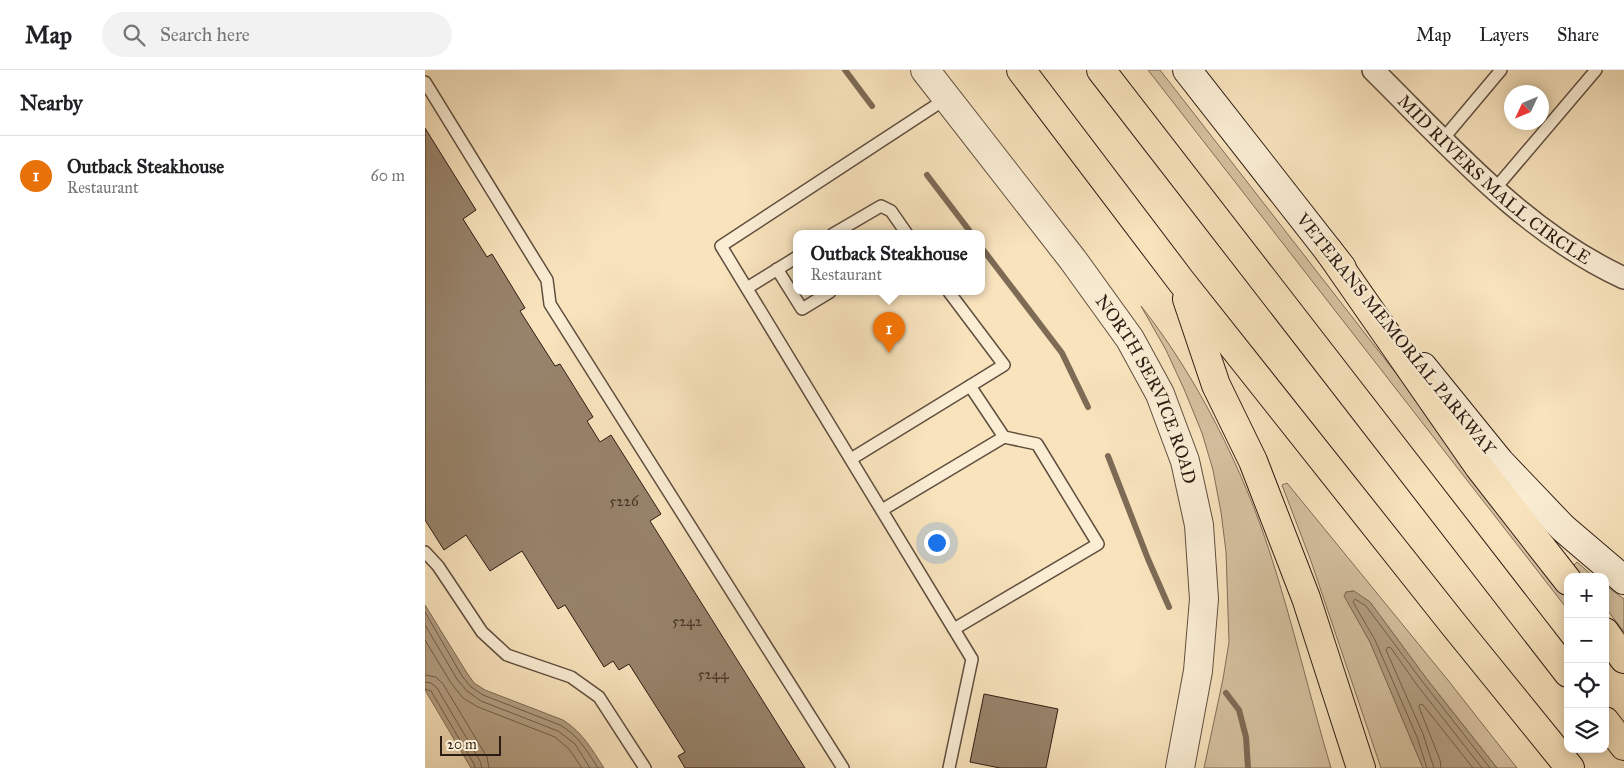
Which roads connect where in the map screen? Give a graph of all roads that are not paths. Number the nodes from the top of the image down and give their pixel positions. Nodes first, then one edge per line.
1 (925, 70) edge
2 (1021, 70) edge
3 (1101, 70) edge
4 (1187, 70) edge
5 (1373, 70) edge
6 (1501, 70) edge
7 (1596, 70) edge
8 (425, 82) edge
9 (947, 98) junction
10 (1443, 139) junction
11 (1494, 190) junction
12 (840, 230) edge
13 (904, 230) edge
14 (1328, 250) junction
15 (793, 259) edge
16 (777, 269) junction
17 (1624, 278) edge
18 (1181, 281) junction
19 (747, 288) junction
20 (793, 294) edge
21 (794, 295) edge
22 (825, 295) edge
23 (951, 295) edge
24 (970, 386) junction
25 (1005, 437) junction
26 (851, 458) junction
27 (882, 510) junction
28 (425, 552) edge
29 (1564, 576) edge
30 (1624, 580) edge
31 (954, 629) junction
32 (1609, 638) edge
33 (1624, 659) edge
34 (1564, 668) edge
35 (1609, 727) edge
36 (1624, 746) edge
37 (645, 768) edge
38 (843, 768) edge
39 (949, 768) edge
40 (1181, 768) edge
41 (1361, 768) edge
42 (1570, 768) edge

1 - 9 street, NORTH SERVICE ROAD
2 - 18 highway
3 - 34 highway
4 - 14 street, VETERANS MEMORIAL PARKWAY
5 - 10 street, MID RIVERS MALL CIRCLE
6 - 10 lane
7 - 11 lane
8 - 38 lane
9 - 19 lane
9 - 40 street, NORTH SERVICE ROAD
10 - 11 street, MID RIVERS MALL CIRCLE
11 - 17 street, MID RIVERS MALL CIRCLE
12 - 13 lane
14 - 29 highway
14 - 30 street, VETERANS MEMORIAL PARKWAY
15 - 16 lane
16 - 19 lane
16 - 20 lane
18 - 41 highway
18 - 42 highway
19 - 26 lane
21 - 22 lane
23 - 24 lane
24 - 25 lane
24 - 26 lane
25 - 27 lane
25 - 31 lane
26 - 27 lane
27 - 31 lane
28 - 37 lane
31 - 39 lane
32 - 33 highway
35 - 36 highway

